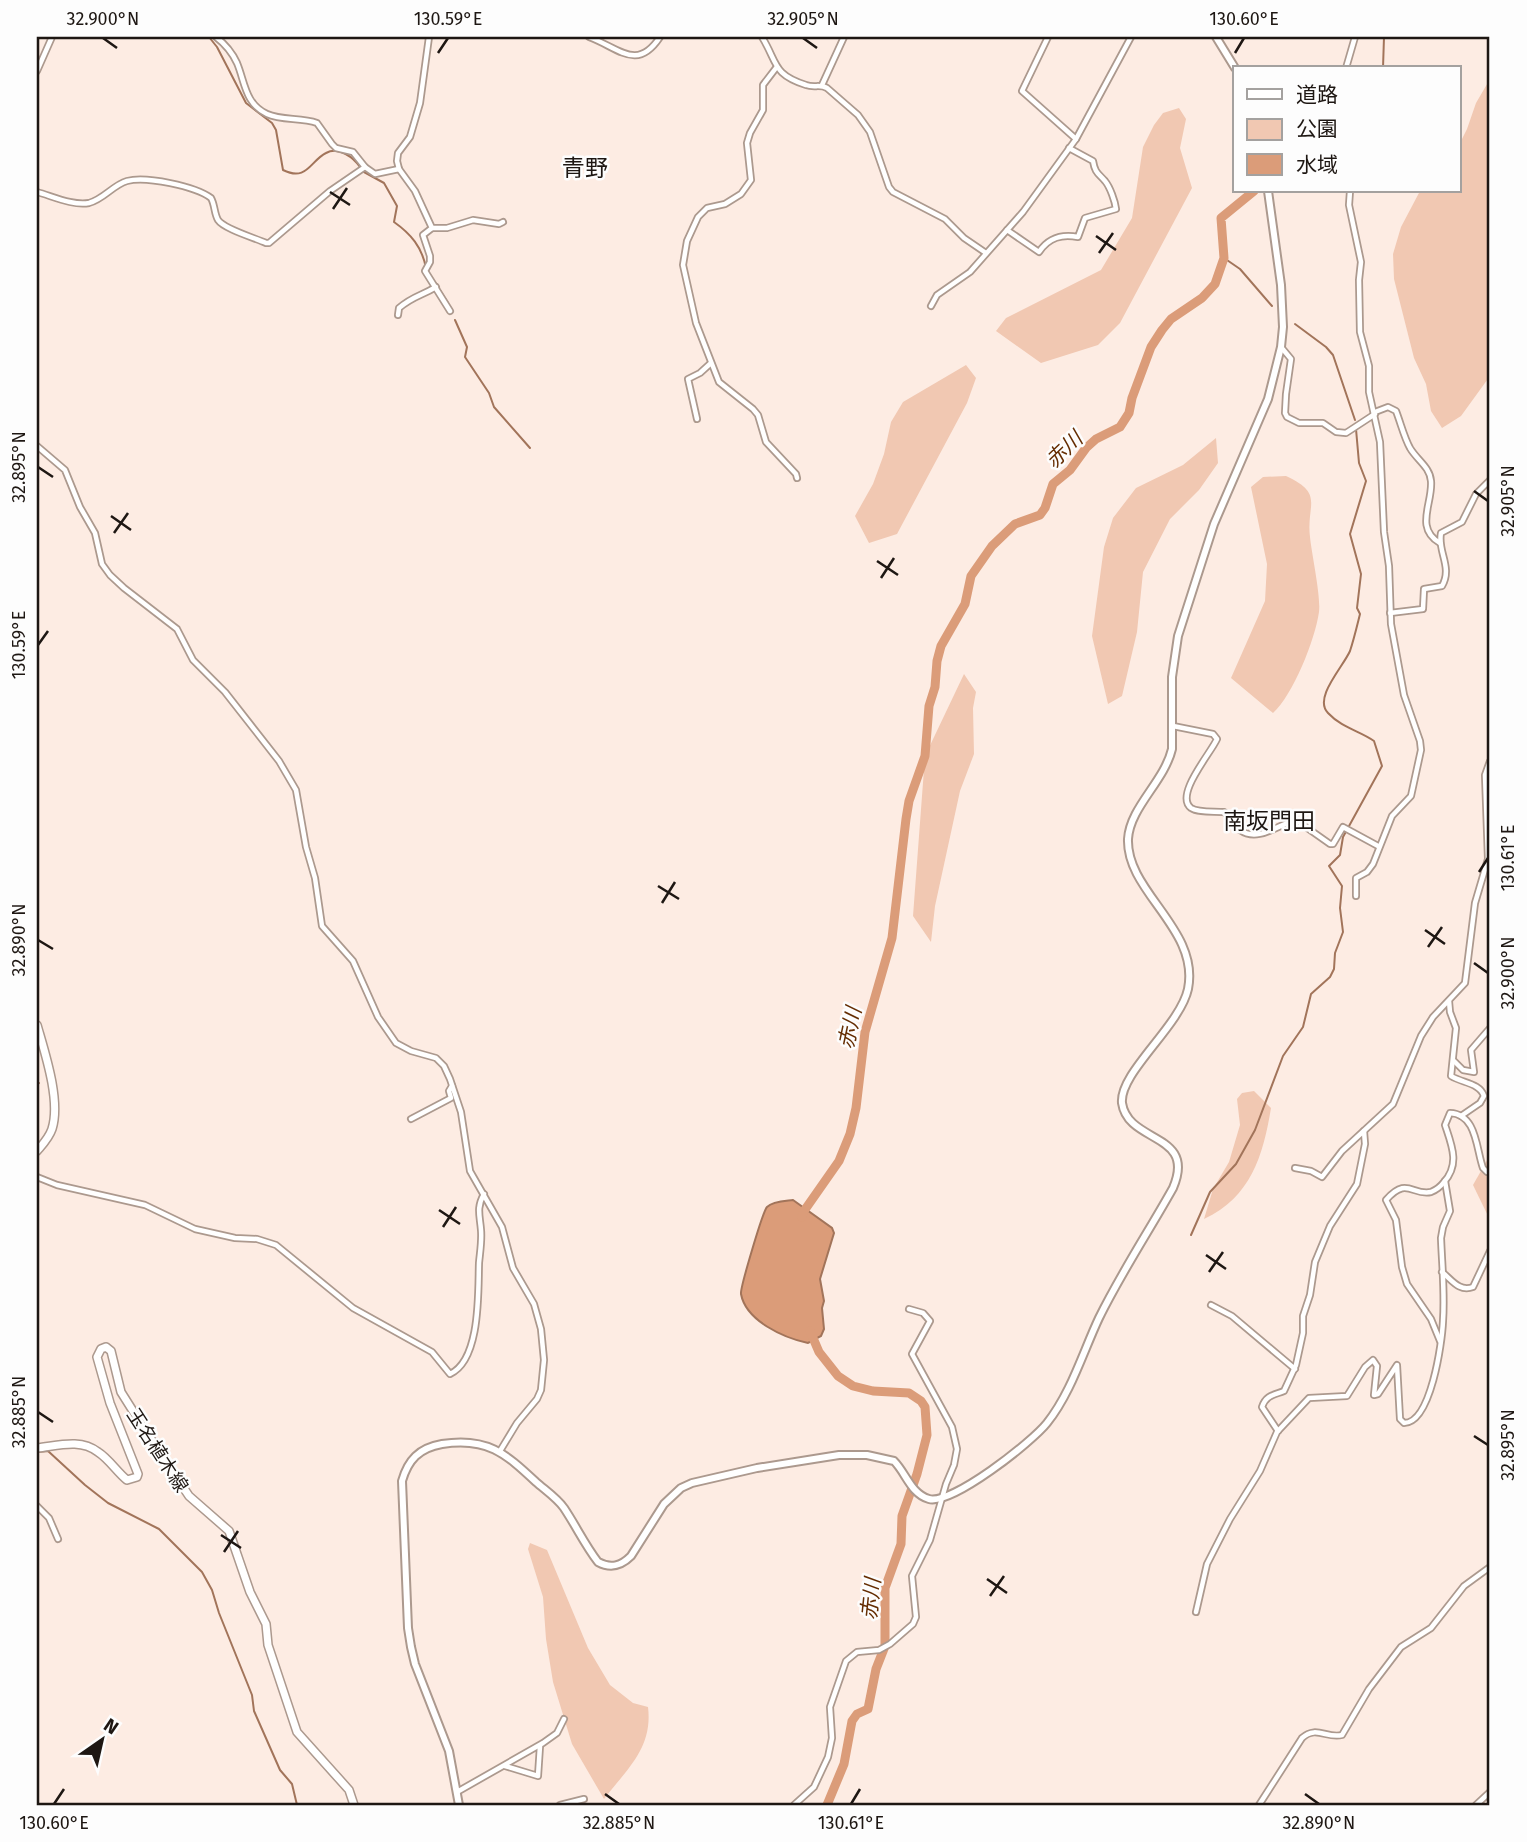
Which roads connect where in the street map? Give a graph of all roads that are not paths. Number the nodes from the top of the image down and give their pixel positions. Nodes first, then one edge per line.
1 (52, 37) edge
2 (216, 37) edge
3 (429, 37) edge
4 (589, 37) edge
5 (660, 37) edge
6 (762, 37) edge
7 (844, 37) edge
8 (1048, 37) edge
9 (1131, 37) edge
10 (1216, 37) edge
11 (1355, 37) edge
12 (1234, 66) edge
13 (1347, 66) edge
14 (776, 68) junction
15 (37, 71) edge
16 (822, 85) junction
17 (1076, 139) junction
18 (1069, 148) junction
19 (365, 167) junction
20 (399, 169) junction
21 (37, 192) edge
22 (1268, 192) edge
23 (1350, 192) edge
24 (503, 222) dead end
25 (432, 228) junction
26 (1007, 230) junction
27 (986, 253) junction
28 (436, 288) junction
29 (931, 306) dead end
30 (450, 311) dead end
31 (398, 316) dead end
32 (1281, 347) junction
33 (711, 363) junction
34 (1375, 413) junction
35 (697, 419) dead end
36 (37, 446) edge
37 (797, 478) dead end
38 (1490, 480) edge
39 (1440, 544) junction
40 (1390, 613) junction
41 (1173, 726) junction
42 (1490, 761) edge
43 (1378, 846) junction
44 (1356, 896) dead end
45 (1449, 1001) junction
46 (37, 1025) edge
47 (1490, 1028) edge
48 (1453, 1060) junction
49 (452, 1085) junction
50 (1461, 1116) junction
51 (411, 1119) dead end
52 (1364, 1131) junction
53 (37, 1151) edge
54 (1295, 1168) dead end
55 (1490, 1171) edge
56 (37, 1177) edge
57 (1445, 1181) junction
58 (484, 1194) junction
59 (1490, 1251) edge
60 (1442, 1272) junction
61 (1211, 1305) dead end
62 (909, 1309) dead end
63 (1441, 1342) junction
64 (1295, 1369) junction
65 (1278, 1431) junction
66 (37, 1448) edge
67 (500, 1451) junction
68 (943, 1499) junction
69 (37, 1506) edge
70 (58, 1539) dead end
71 (1490, 1567) edge
72 (1196, 1612) dead end
73 (564, 1719) dead end
74 (541, 1745) junction
75 (504, 1765) junction
76 (457, 1792) junction
77 (1490, 1792) edge
78 (584, 1799) dead end
79 (354, 1805) edge
80 (459, 1805) edge
81 (560, 1805) edge
82 (794, 1805) edge
83 (1259, 1805) edge
84 (1476, 1805) edge

1 - 15 street
2 - 19 street
3 - 20 street
4 - 5 street
6 - 14 street
7 - 16 street
8 - 17 street
9 - 17 street
10 - 12 street
11 - 13 street
14 - 16 street
14 - 33 street
16 - 27 street
17 - 18 street
18 - 26 street
18 - 26 street
19 - 20 street
19 - 21 street
20 - 25 street
22 - 32 street
23 - 34 street
24 - 25 street
25 - 28 street
26 - 27 street
27 - 29 street
28 - 30 street
28 - 31 street
32 - 34 street
32 - 41 street
33 - 35 street
33 - 37 street
34 - 39 street
34 - 40 street
36 - 49 street
38 - 39 street
39 - 40 street
40 - 43 street
41 - 43 street
41 - 68 street
42 - 45 street
43 - 44 street
45 - 48 street
45 - 52 street
46 - 53 main road
47 - 48 street
48 - 50 street
49 - 51 street
49 - 58 street
50 - 55 street
50 - 57 street
52 - 54 street
52 - 64 street
56 - 58 street
57 - 60 street
57 - 63 street
58 - 67 street
59 - 60 street
60 - 63 street
61 - 64 street
62 - 68 street
63 - 65 street
64 - 65 street
65 - 72 street
66 - 79 main road, 玉名植木線
67 - 68 street
67 - 76 street
68 - 82 street
69 - 70 street
71 - 83 street
73 - 74 street
74 - 75 street
74 - 75 street
75 - 76 street
76 - 80 street
77 - 84 street
78 - 81 street

